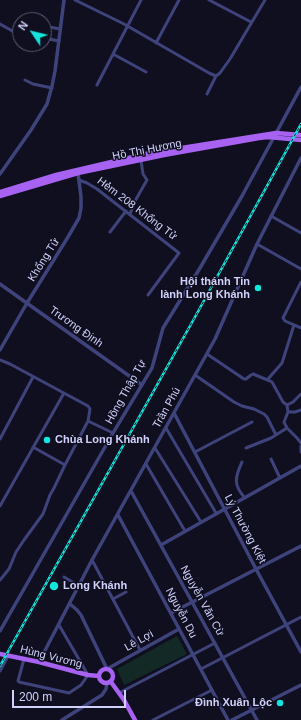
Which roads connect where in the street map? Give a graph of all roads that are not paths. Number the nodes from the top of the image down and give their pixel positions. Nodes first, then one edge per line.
1 (64, 0) edge
2 (75, 0) edge
3 (141, 0) edge
4 (179, 0) edge
5 (209, 0) edge
6 (265, 0) edge
7 (251, 22) junction
8 (0, 24) edge
9 (128, 27) junction
10 (52, 28) edge
11 (60, 29) junction
12 (12, 31) edge
13 (52, 40) edge
14 (59, 41) junction
15 (156, 43) junction
16 (113, 54) junction
17 (146, 72) dead end
18 (216, 76) junction
19 (25, 80) dead end
20 (97, 85) dead end
21 (301, 87) edge
22 (52, 88) junction
23 (207, 94) dead end
24 (276, 133) junction
25 (301, 135) edge
26 (273, 138) junction
27 (301, 140) edge
28 (301, 158) edge
29 (141, 160) junction
30 (0, 172) edge
31 (78, 173) junction
32 (79, 180) junction
33 (0, 192) edge
34 (0, 196) edge
35 (126, 211) junction
36 (130, 214) junction
37 (271, 216) junction
38 (110, 232) dead end
39 (301, 234) edge
40 (257, 244) junction
41 (301, 269) edge
42 (301, 282) edge
43 (0, 284) edge
44 (148, 295) dead end
45 (27, 303) junction
46 (294, 325) junction
47 (301, 328) edge
48 (0, 350) edge
49 (207, 354) junction
50 (0, 360) edge
51 (195, 375) junction
52 (33, 376) junction
53 (268, 379) junction
54 (142, 385) junction
55 (64, 393) junction
56 (301, 394) edge
57 (287, 405) junction
58 (301, 410) edge
59 (288, 412) junction
60 (174, 413) junction
61 (88, 422) junction
62 (252, 422) dead end
63 (166, 428) junction
64 (287, 428) junction
65 (113, 433) junction
66 (276, 435) junction
67 (0, 439) edge
68 (301, 444) edge
69 (33, 447) junction
70 (155, 448) junction
71 (246, 448) dead end
72 (195, 452) junction
73 (301, 452) edge
74 (271, 459) dead end
75 (242, 462) dead end
76 (146, 464) junction
77 (66, 465) junction
78 (301, 467) edge
79 (280, 478) junction
80 (131, 491) junction
81 (245, 498) junction
82 (0, 506) edge
83 (224, 509) junction
84 (216, 513) junction
85 (118, 515) junction
86 (200, 522) junction
87 (185, 531) junction
88 (161, 544) junction
89 (301, 546) edge
90 (92, 560) junction
91 (256, 569) junction
92 (64, 577) dead end
93 (0, 580) edge
94 (79, 586) junction
95 (126, 592) dead end
96 (113, 599) junction
97 (192, 602) junction
98 (70, 604) junction
99 (171, 613) junction
100 (301, 617) edge
101 (59, 625) junction
102 (286, 625) junction
103 (179, 629) junction
104 (0, 631) edge
105 (215, 643) junction
106 (140, 650) junction
107 (301, 652) edge
108 (0, 654) edge
109 (193, 654) junction
110 (8, 656) junction
111 (223, 658) junction
112 (24, 659) junction
113 (39, 662) junction
114 (107, 669) junction
115 (201, 669) junction
116 (0, 671) edge
117 (88, 675) junction
118 (99, 676) junction
119 (109, 682) junction
120 (301, 685) edge
121 (212, 690) junction
122 (119, 693) junction
123 (252, 710) junction
124 (62, 720) edge
125 (135, 720) edge
126 (153, 720) edge
127 (228, 720) edge
128 (232, 720) edge
129 (257, 720) edge

1 - 11 street
2 - 9 street
3 - 9 street
4 - 15 street
5 - 7 street
6 - 7 street
7 - 18 street
8 - 12 street
9 - 15 street
9 - 16 street
10 - 11 street
11 - 14 street
13 - 14 street
14 - 22 street
15 - 18 street
16 - 17 street
16 - 20 street
18 - 23 street
19 - 22 street
21 - 24 street, Hồng Thập Tự
22 - 30 street
24 - 25 main road, Hồ Thị Hương
24 - 26 street, Hồng Thập Tự
24 - 33 main road, Hồ Thị Hương
26 - 27 main road, Hồ Thị Hương
26 - 29 main road, Hồ Thị Hương
26 - 54 street, Hồng Thập Tự
28 - 37 street, Trần Phú
29 - 31 main road, Hồ Thị Hương
29 - 36 street
31 - 32 street, Khổng Tử
31 - 34 main road, Hồ Thị Hương
32 - 35 street, Hẻm 208 Khổng Tử
32 - 45 street, Khổng Tử
35 - 36 street, Hẻm 208 Khổng Tử
35 - 38 street
36 - 44 street, Hẻm 208 Khổng Tử
37 - 39 street
37 - 40 street, Trần Phú
40 - 41 street
40 - 49 street, Trần Phú
42 - 46 street
43 - 45 street, Trương Định
45 - 48 street, Khổng Tử
45 - 54 street, Trương Định
46 - 47 street
46 - 53 street
49 - 51 street, Trần Phú
49 - 53 street
50 - 52 street
51 - 60 street, Trần Phú
51 - 66 street
52 - 55 street
52 - 67 street
53 - 57 street
54 - 65 street, Hồng Thập Tự
55 - 61 street
55 - 69 street
56 - 57 street
57 - 59 street
58 - 59 street
59 - 64 street
60 - 63 street, Trần Phú
60 - 72 street, Lý Thường Kiệt
61 - 65 street
61 - 77 street
62 - 72 street
63 - 70 street, Trần Phú
63 - 84 street
64 - 66 street
64 - 68 street
65 - 104 street, Hồng Thập Tự
66 - 71 street
68 - 73 street
69 - 77 street
69 - 82 street
70 - 76 street, Trần Phú
70 - 86 street
72 - 83 street, Lý Thường Kiệt
74 - 79 street
75 - 81 street
76 - 80 street, Trần Phú
76 - 87 street
77 - 93 street
78 - 79 street
79 - 81 street
80 - 85 street, Trần Phú
80 - 88 street, Nguyễn Văn Cừ
81 - 83 street
83 - 84 street
83 - 91 street, Lý Thường Kiệt
84 - 86 street
85 - 90 street, Trần Phú
85 - 99 street, Nguyễn Du
86 - 87 street
87 - 88 street
88 - 97 street, Nguyễn Văn Cừ
89 - 91 street
90 - 94 street, Trần Phú
90 - 96 street
91 - 97 street
91 - 102 street, Lý Thường Kiệt
92 - 94 street
94 - 98 street, Trần Phú
95 - 96 street
96 - 106 street
97 - 99 street
97 - 105 street, Nguyễn Văn Cừ
98 - 101 street, Trần Phú
98 - 114 street
99 - 103 street, Nguyễn Du
100 - 102 street
101 - 113 street, Trần Phú
101 - 117 street
102 - 107 street, Lý Thường Kiệt
102 - 111 street
103 - 106 street, Lê Lợi
103 - 109 street, Nguyễn Du
105 - 109 street
105 - 111 street, Nguyễn Văn Cừ
106 - 114 street, Lê Lợi
108 - 110 main road, Hùng Vương
109 - 115 street, Nguyễn Du
109 - 122 street
110 - 112 main road, Hùng Vương
110 - 116 street
111 - 115 street
111 - 123 street, Nguyễn Văn Cừ
112 - 113 main road, Hùng Vương
112 - 117 street
113 - 117 main road, Hùng Vương
114 - 118 main road
114 - 119 main road
115 - 121 street, Nguyễn Du
117 - 118 main road, Hùng Vương
118 - 119 main road
119 - 122 main road
119 - 124 street
120 - 123 street
121 - 126 street
121 - 127 street, Nguyễn Du
122 - 125 main road
123 - 128 street
123 - 129 street, Nguyễn Văn Cừ

